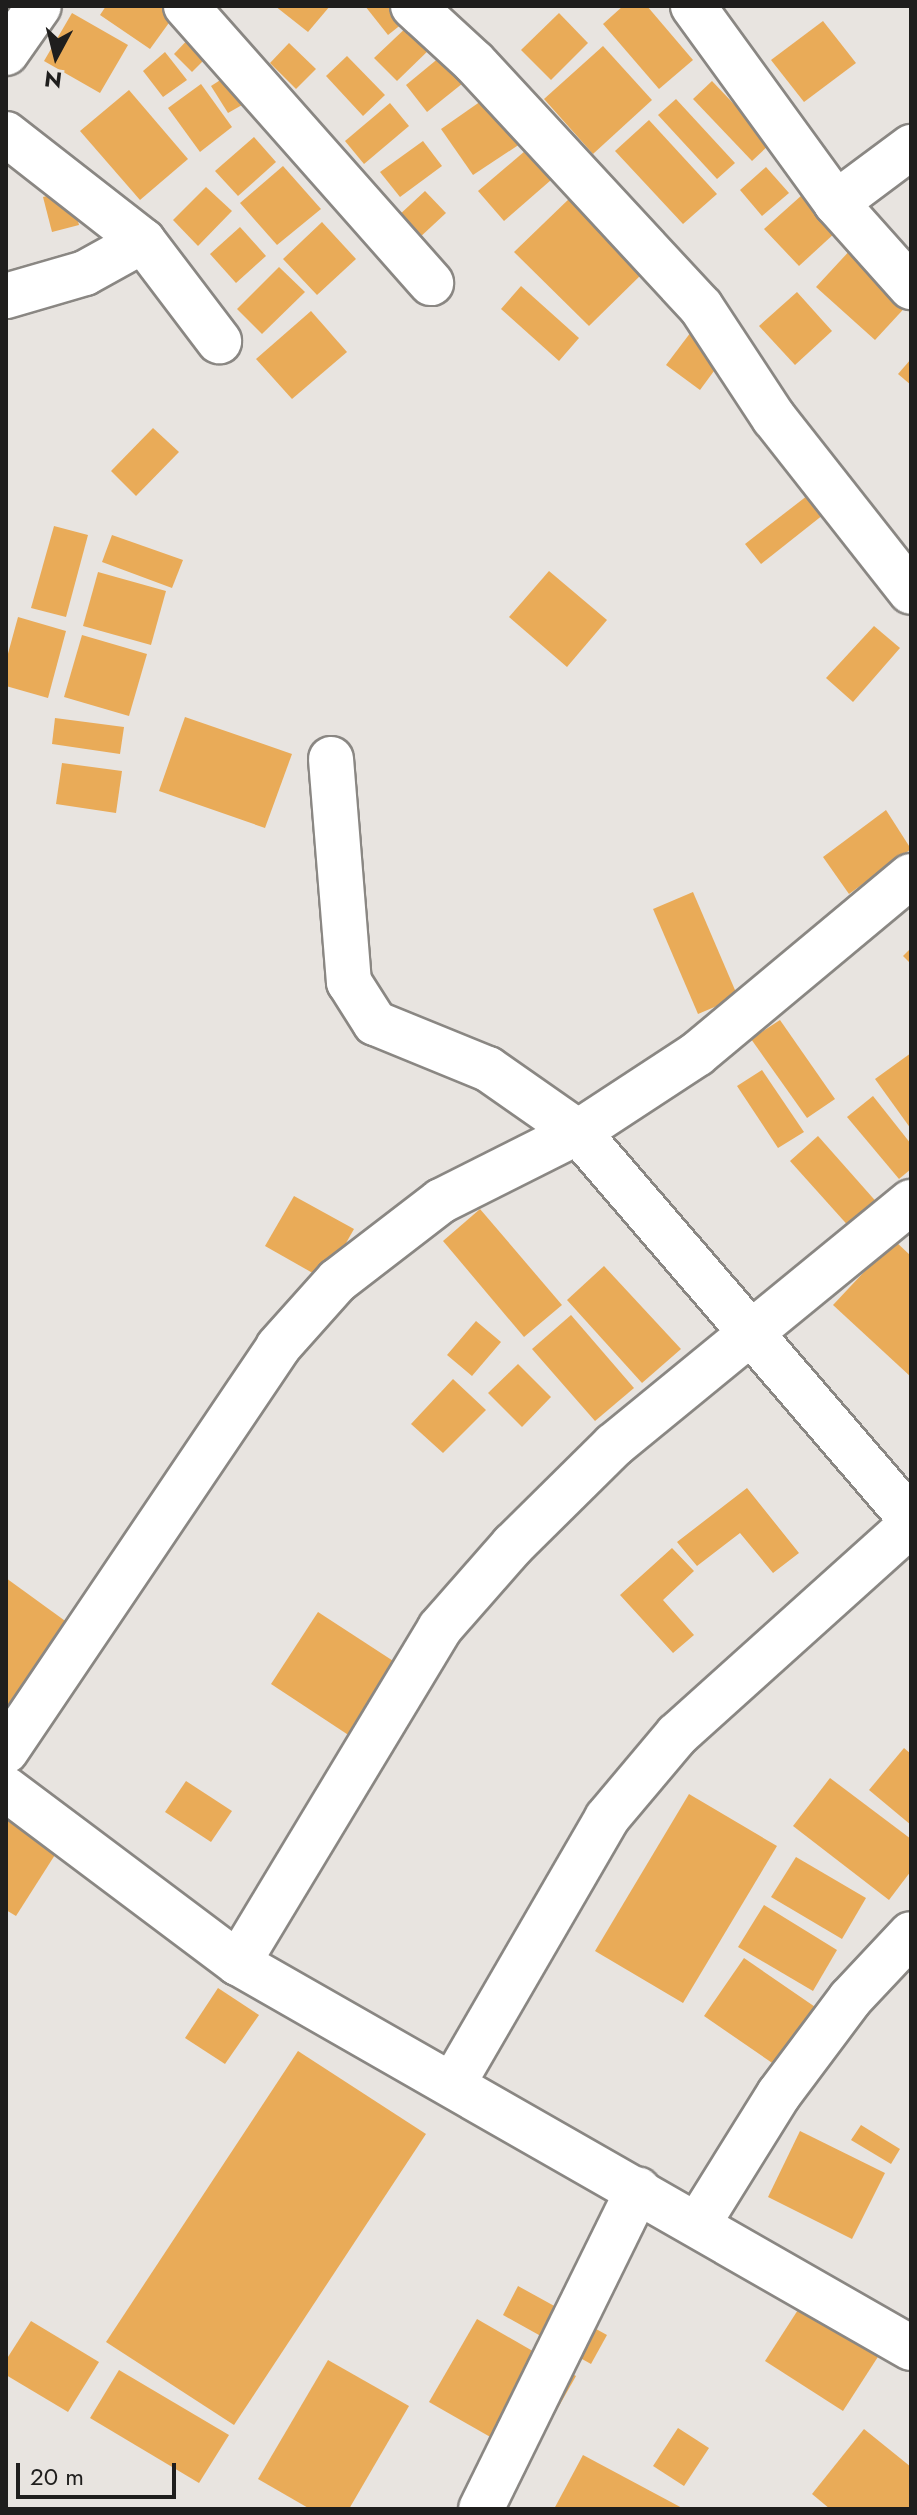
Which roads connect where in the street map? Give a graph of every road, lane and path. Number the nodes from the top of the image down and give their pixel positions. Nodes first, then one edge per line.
1 (39, 6) edge
2 (186, 6) edge
3 (413, 6) edge
4 (693, 6) edge
5 (6, 53) edge
6 (6, 134) edge
7 (911, 147) edge
8 (836, 203) junction
9 (143, 241) junction
10 (431, 283) dead end
11 (911, 287) edge
12 (6, 296) edge
13 (219, 341) dead end
14 (911, 592) edge
15 (331, 759) dead end
16 (911, 876) edge
17 (578, 1132) junction
18 (911, 1202) edge
19 (750, 1332) junction
20 (911, 1521) edge
21 (6, 1751) edge
22 (6, 1789) edge
23 (911, 1934) edge
24 (238, 1963) junction
25 (453, 2084) junction
26 (638, 2190) junction
27 (698, 2224) junction
28 (911, 2348) edge
29 (481, 2509) edge

1 - 5 street
2 - 10 street
3 - 14 street
4 - 8 street
6 - 9 street
7 - 8 street
8 - 11 street
9 - 12 street
9 - 13 street
15 - 17 street
16 - 17 street
17 - 19 street
17 - 21 street
18 - 19 street
19 - 20 street
19 - 24 street
20 - 25 street
22 - 24 street
23 - 27 street
24 - 25 street
25 - 26 street
26 - 27 street
26 - 29 street
27 - 28 street

